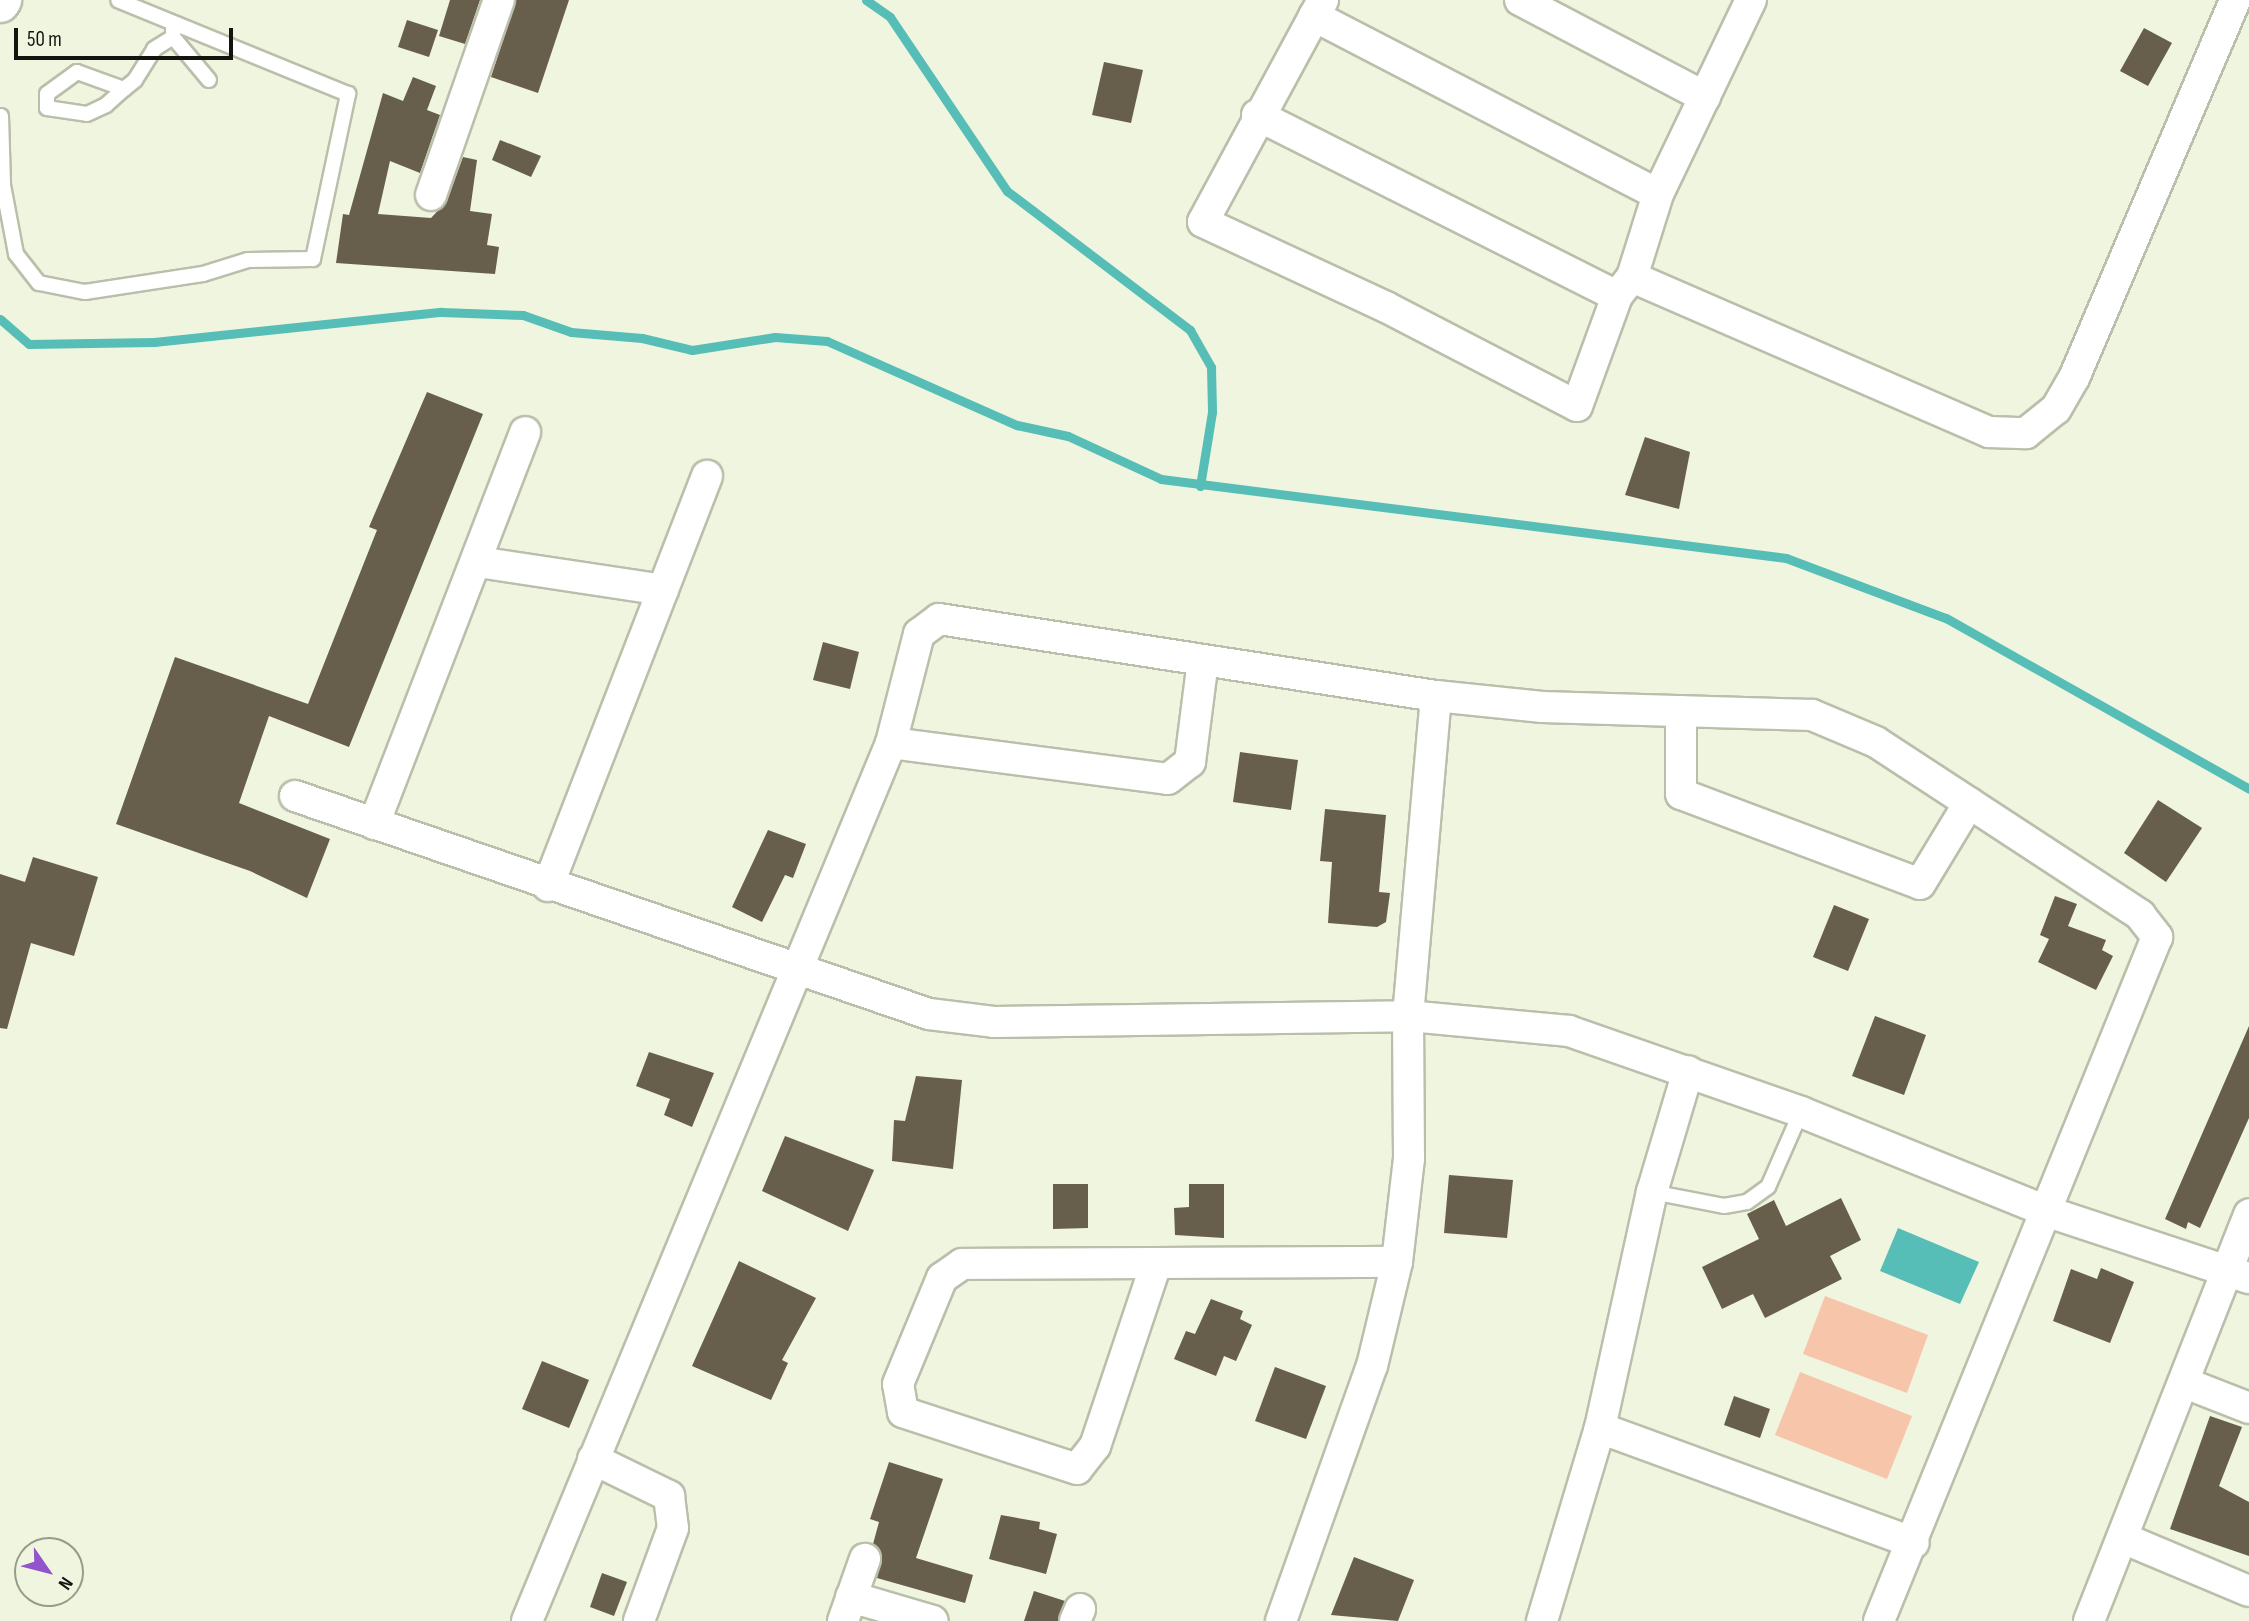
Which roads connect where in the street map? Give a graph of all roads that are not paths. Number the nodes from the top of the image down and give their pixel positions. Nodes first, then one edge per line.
1 (118, 0) edge
2 (499, 0) edge
3 (1520, 0) edge
4 (1751, 0) edge
5 (2235, 0) edge
6 (1319, 8) edge
7 (173, 30) junction
8 (209, 80) dead end
9 (124, 89) junction
10 (1705, 97) junction
11 (1257, 115) junction
12 (1, 116) edge
13 (1658, 194) junction
14 (431, 195) dead end
15 (1624, 287) junction
16 (525, 432) dead end
17 (707, 477) dead end
18 (478, 562) junction
19 (663, 590) junction
20 (1203, 661) junction
21 (1436, 696) junction
22 (1681, 711) junction
23 (891, 743) junction
24 (295, 796) dead end
25 (1969, 803) junction
26 (374, 824) junction
27 (548, 886) junction
28 (797, 974) junction
29 (1408, 1016) junction
30 (1688, 1071) junction
31 (1801, 1112) junction
32 (1651, 1192) junction
33 (2048, 1212) junction
34 (2249, 1213) edge
35 (1397, 1262) junction
36 (1155, 1267) junction
37 (2239, 1274) edge
38 (2185, 1383) junction
39 (2249, 1408) edge
40 (1600, 1428) junction
41 (593, 1459) junction
42 (2125, 1539) junction
43 (1914, 1543) junction
44 (865, 1559) dead end
45 (2249, 1591) edge
46 (847, 1609) edge
47 (527, 1621) edge
48 (639, 1621) edge
49 (933, 1621) edge
50 (1281, 1621) edge
51 (1542, 1621) edge
52 (1879, 1621) edge
53 (2089, 1621) edge

1 - 7 lane
2 - 14 street
3 - 10 street
4 - 10 street
5 - 15 street
6 - 11 street
6 - 13 street
7 - 8 lane
7 - 9 lane
7 - 12 lane
9 - 9 lane
10 - 13 street
11 - 15 street
11 - 15 street
13 - 15 street
16 - 18 street
17 - 19 street
18 - 19 street
18 - 26 street
19 - 27 street
20 - 21 street
20 - 23 street
20 - 23 street
21 - 22 street
21 - 29 street
22 - 25 street
22 - 25 street
23 - 28 street
24 - 26 street
25 - 33 street
26 - 27 street
27 - 28 street
28 - 29 street
28 - 41 street
29 - 30 street
29 - 35 street
30 - 31 street
30 - 32 street
31 - 32 lane
31 - 33 street
32 - 40 street
33 - 37 street
33 - 43 street
34 - 37 street
35 - 36 street
35 - 50 street
36 - 36 street
37 - 38 street
38 - 39 street
38 - 42 street
40 - 43 street
40 - 51 street
41 - 47 street
41 - 48 street
42 - 45 street
42 - 53 street
43 - 52 street
44 - 46 street
46 - 49 street

